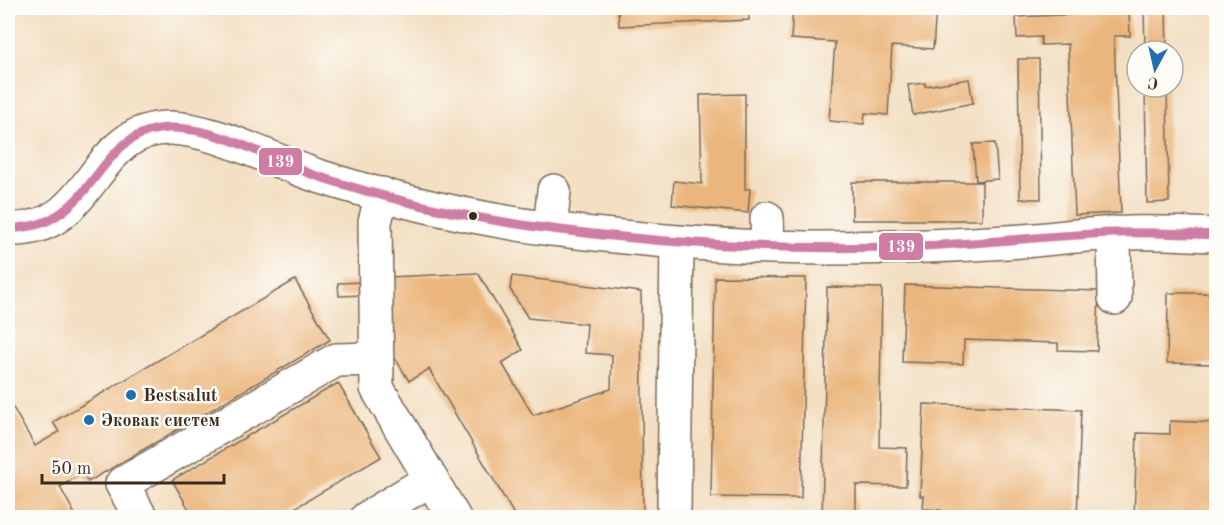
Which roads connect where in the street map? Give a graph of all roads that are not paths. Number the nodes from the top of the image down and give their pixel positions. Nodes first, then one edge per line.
1 (554, 191) dead end
2 (382, 194) junction
3 (8, 229) edge
4 (550, 229) junction
5 (1114, 233) junction
6 (1216, 235) edge
7 (677, 242) junction
8 (1115, 298) dead end
9 (376, 359) junction
10 (431, 479) junction
11 (674, 510) dead end
12 (141, 518) edge
13 (367, 518) edge
14 (454, 518) edge

1 - 4 street
2 - 3 street
2 - 4 street
2 - 9 street
4 - 7 street
5 - 6 street
5 - 7 street
5 - 8 street
7 - 11 street
9 - 10 street
9 - 12 street
10 - 13 street
10 - 14 street

